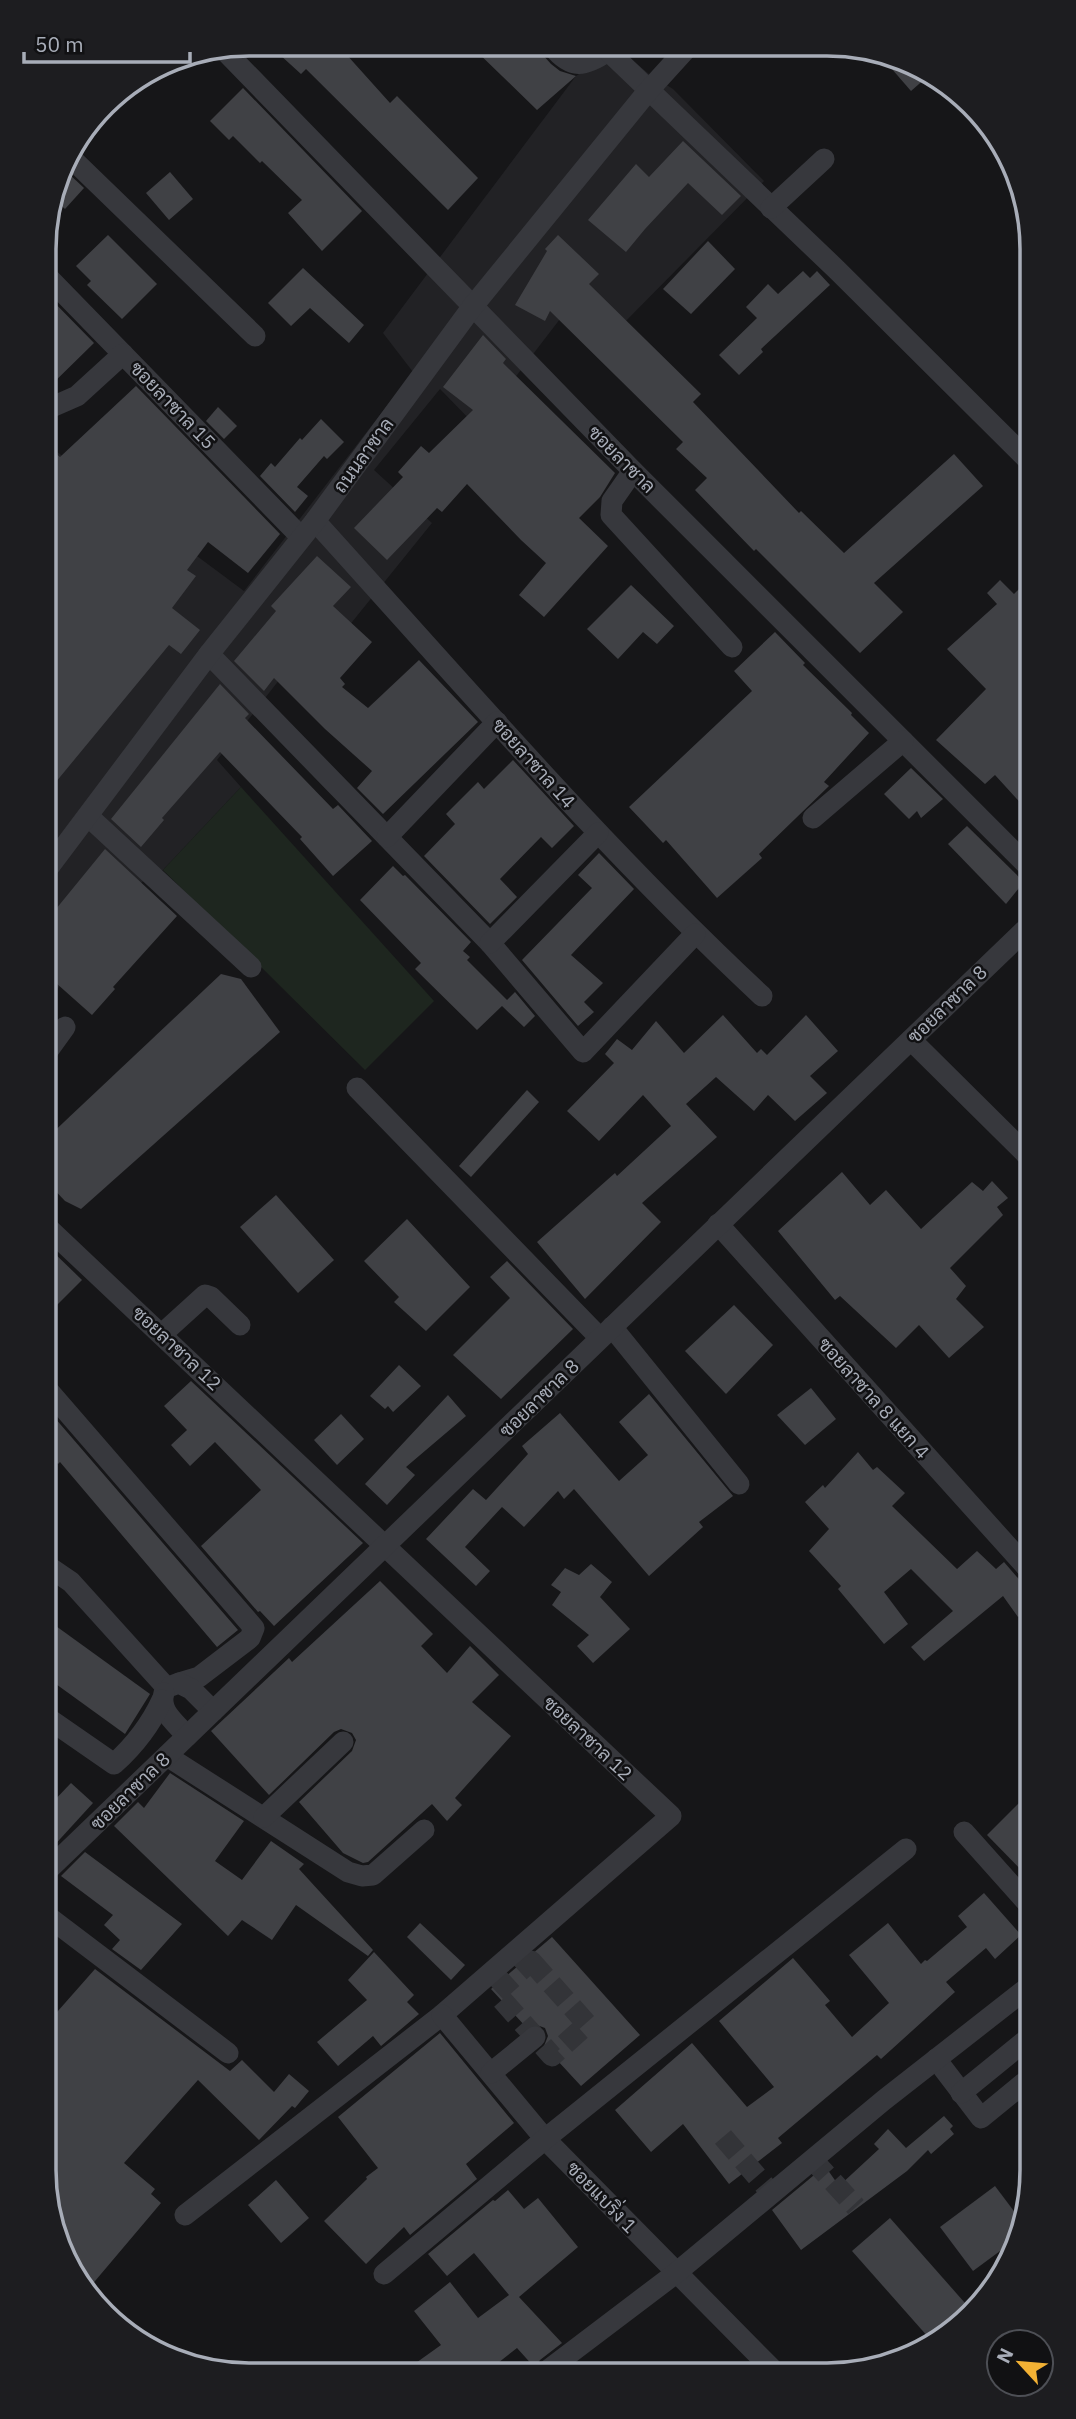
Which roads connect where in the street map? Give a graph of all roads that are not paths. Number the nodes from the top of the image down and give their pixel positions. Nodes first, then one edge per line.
1 (561, 56) edge
2 (597, 56) edge
3 (614, 56) edge
4 (680, 56) edge
5 (231, 57) edge
6 (648, 91) junction
7 (824, 159) dead end
8 (76, 163) edge
9 (771, 208) junction
10 (56, 285) edge
11 (473, 306) junction
12 (255, 336) dead end
13 (123, 354) junction
14 (56, 405) edge
15 (1020, 452) edge
16 (634, 471) junction
17 (308, 529) junction
18 (732, 647) dead end
19 (209, 654) junction
20 (497, 722) junction
21 (903, 741) junction
22 (88, 816) junction
23 (813, 818) dead end
24 (598, 833) junction
25 (387, 837) junction
26 (56, 857) edge
27 (1020, 858) edge
28 (695, 934) junction
29 (1020, 936) edge
30 (490, 943) junction
31 (251, 967) dead end
32 (762, 996) dead end
33 (65, 1027) dead end
34 (56, 1040) edge
35 (911, 1040) junction
36 (357, 1088) dead end
37 (1020, 1148) edge
38 (719, 1224) junction
39 (56, 1235) edge
40 (240, 1325) dead end
41 (606, 1333) junction
42 (162, 1334) junction
43 (56, 1399) edge
44 (739, 1484) dead end
45 (386, 1546) junction
46 (1020, 1560) edge
47 (56, 1572) edge
48 (169, 1690) junction
49 (213, 1711) junction
50 (56, 1724) edge
51 (187, 1736) junction
52 (343, 1742) dead end
53 (166, 1756) junction
54 (264, 1817) junction
55 (424, 1830) dead end
56 (964, 1832) dead end
57 (906, 1849) dead end
58 (56, 1862) edge
59 (1020, 1896) edge
60 (56, 1923) edge
61 (1020, 1994) edge
62 (442, 2015) junction
63 (535, 2037) dead end
64 (1020, 2045) edge
65 (228, 2053) dead end
66 (936, 2060) junction
67 (491, 2073) junction
68 (1020, 2086) edge
69 (961, 2093) junction
70 (545, 2139) junction
71 (185, 2215) dead end
72 (676, 2273) junction
73 (384, 2274) dead end
74 (557, 2363) edge
75 (766, 2363) edge

1 - 2 street
3 - 6 street
4 - 6 street, ถนนลาซาล
5 - 11 street, ซอยลาซาล
6 - 9 street
6 - 11 street, ถนนลาซาล
7 - 9 street
8 - 12 street
9 - 15 street
10 - 13 street, ซอยลาซาล 15
11 - 16 street, ซอยลาซาล
11 - 17 street, ถนนลาซาล
13 - 14 street
13 - 17 street, ซอยลาซาล 15
16 - 18 street
16 - 21 street, ซอยลาซาล
17 - 19 street, ถนนลาซาล
17 - 20 street, ซอยลาซาล 14
19 - 22 street, ถนนลาซาล
19 - 25 street
20 - 24 street, ซอยลาซาล 14
20 - 25 street
21 - 23 street
21 - 27 street, ซอยลาซาล
22 - 26 street, ถนนลาซาล
22 - 31 street
24 - 28 street, ซอยลาซาล 14
24 - 30 street
25 - 30 street
28 - 30 street
28 - 32 street, ซอยลาซาล 14
29 - 35 street, ซอยลาซาล 8
33 - 34 street
35 - 37 street
35 - 38 street, ซอยลาซาล 8
36 - 41 street
38 - 41 street, ซอยลาซาล 8
38 - 46 street, ซอยลาซาล 8 แยก 4
39 - 42 street, ซอยลาซาล 12
40 - 42 street
41 - 44 street
41 - 45 street, ซอยลาซาล 8
42 - 45 street, ซอยลาซาล 12
43 - 48 street
45 - 49 street, ซอยลาซาล 8
45 - 62 street, ซอยลาซาล 12
47 - 48 street
48 - 49 street
48 - 50 street
48 - 51 street
49 - 51 street, ซอยลาซาล 8
51 - 53 street, ซอยลาซาล 8
52 - 54 street
53 - 54 street
53 - 58 street, ซอยลาซาล 8
54 - 55 street
56 - 59 street
57 - 70 street
60 - 65 street
61 - 66 street
62 - 67 street, ซอยแบริ่ง 1
62 - 71 street, ซอยลาซาล 12
63 - 67 street
64 - 69 street
66 - 69 street
66 - 72 street
67 - 70 street, ซอยแบริ่ง 1
68 - 69 street
70 - 72 street, ซอยแบริ่ง 1
70 - 73 street
72 - 74 street
72 - 75 street, ซอยแบริ่ง 1

